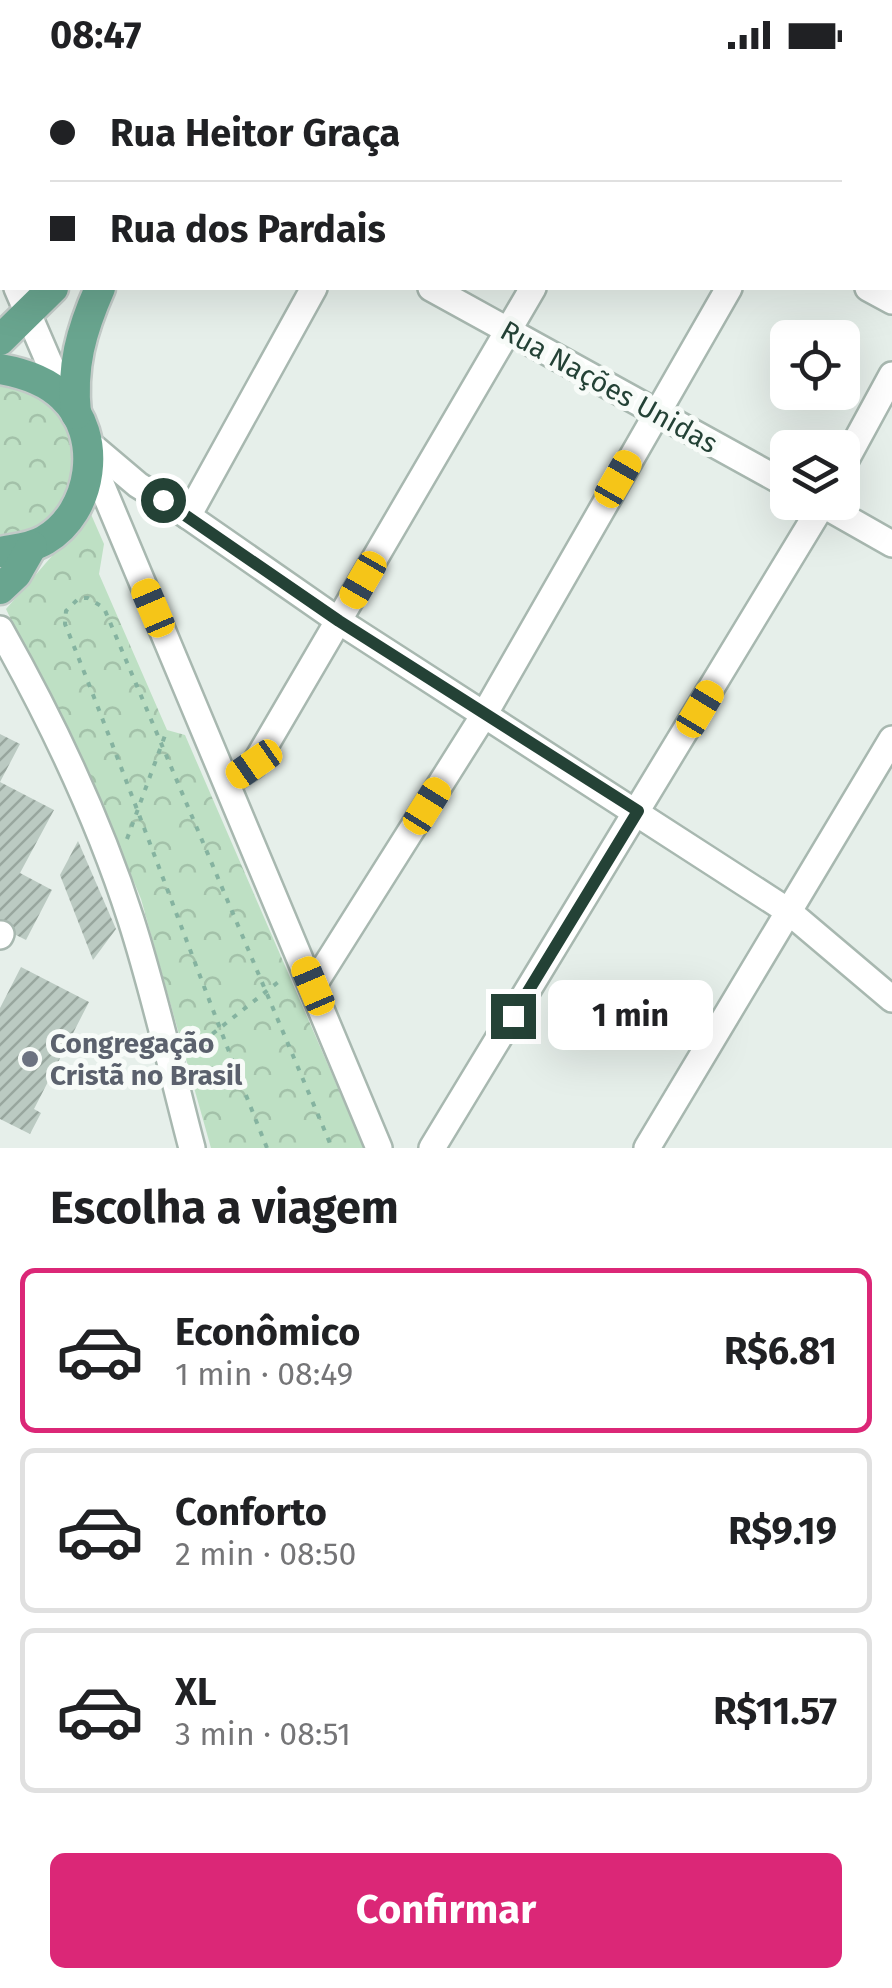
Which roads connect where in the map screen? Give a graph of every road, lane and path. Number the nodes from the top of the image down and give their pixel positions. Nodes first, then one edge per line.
1 (48, 290) edge
2 (99, 290) edge
3 (313, 290) edge
4 (434, 290) edge
5 (532, 290) edge
6 (728, 290) edge
7 (22, 300) edge
8 (508, 332) junction
9 (0, 340) edge
10 (0, 369) edge
11 (892, 374) edge
12 (656, 412) junction
13 (79, 427) junction
14 (860, 434) edge
15 (770, 475) edge
16 (188, 516) junction
17 (811, 520) edge
18 (850, 520) edge
19 (892, 544) edge
20 (32, 546) junction
21 (0, 552) edge
22 (0, 589) edge
23 (339, 621) junction
24 (0, 629) edge
25 (484, 715) junction
26 (167, 730) dead end
27 (892, 739) edge
28 (162, 745) junction
29 (228, 782) junction
30 (139, 807) junction
31 (638, 811) junction
32 (122, 853) dead end
33 (788, 910) junction
34 (290, 973) dead end
35 (313, 986) junction
36 (266, 992) junction
37 (892, 1000) edge
38 (219, 1029) junction
39 (186, 1055) dead end
40 (192, 1148) edge
41 (267, 1148) edge
42 (332, 1148) edge
43 (379, 1148) edge
44 (432, 1148) edge
45 (647, 1148) edge

1 - 7 main road
2 - 13 main road
3 - 16 street
4 - 8 street, Rua Nações Unidas
5 - 8 street
6 - 12 street
7 - 9 main road
7 - 13 street
8 - 12 street, Rua Nações Unidas
8 - 23 street
10 - 13 main road
11 - 14 street
12 - 15 street, Rua Nações Unidas
12 - 25 street
13 - 16 street
13 - 20 main road
13 - 29 street
16 - 23 street
17 - 31 street
18 - 19 street
20 - 21 main road
20 - 22 main road
23 - 25 street
23 - 29 street
24 - 40 street
25 - 31 street
25 - 35 street
26 - 28 path
27 - 33 street
28 - 30 path
28 - 30 path
28 - 36 path
29 - 35 street
30 - 32 path
30 - 38 path
31 - 33 street
31 - 44 street
33 - 37 street
33 - 45 street
34 - 36 path
35 - 43 street
36 - 38 path
36 - 42 path
38 - 39 path
38 - 41 path

